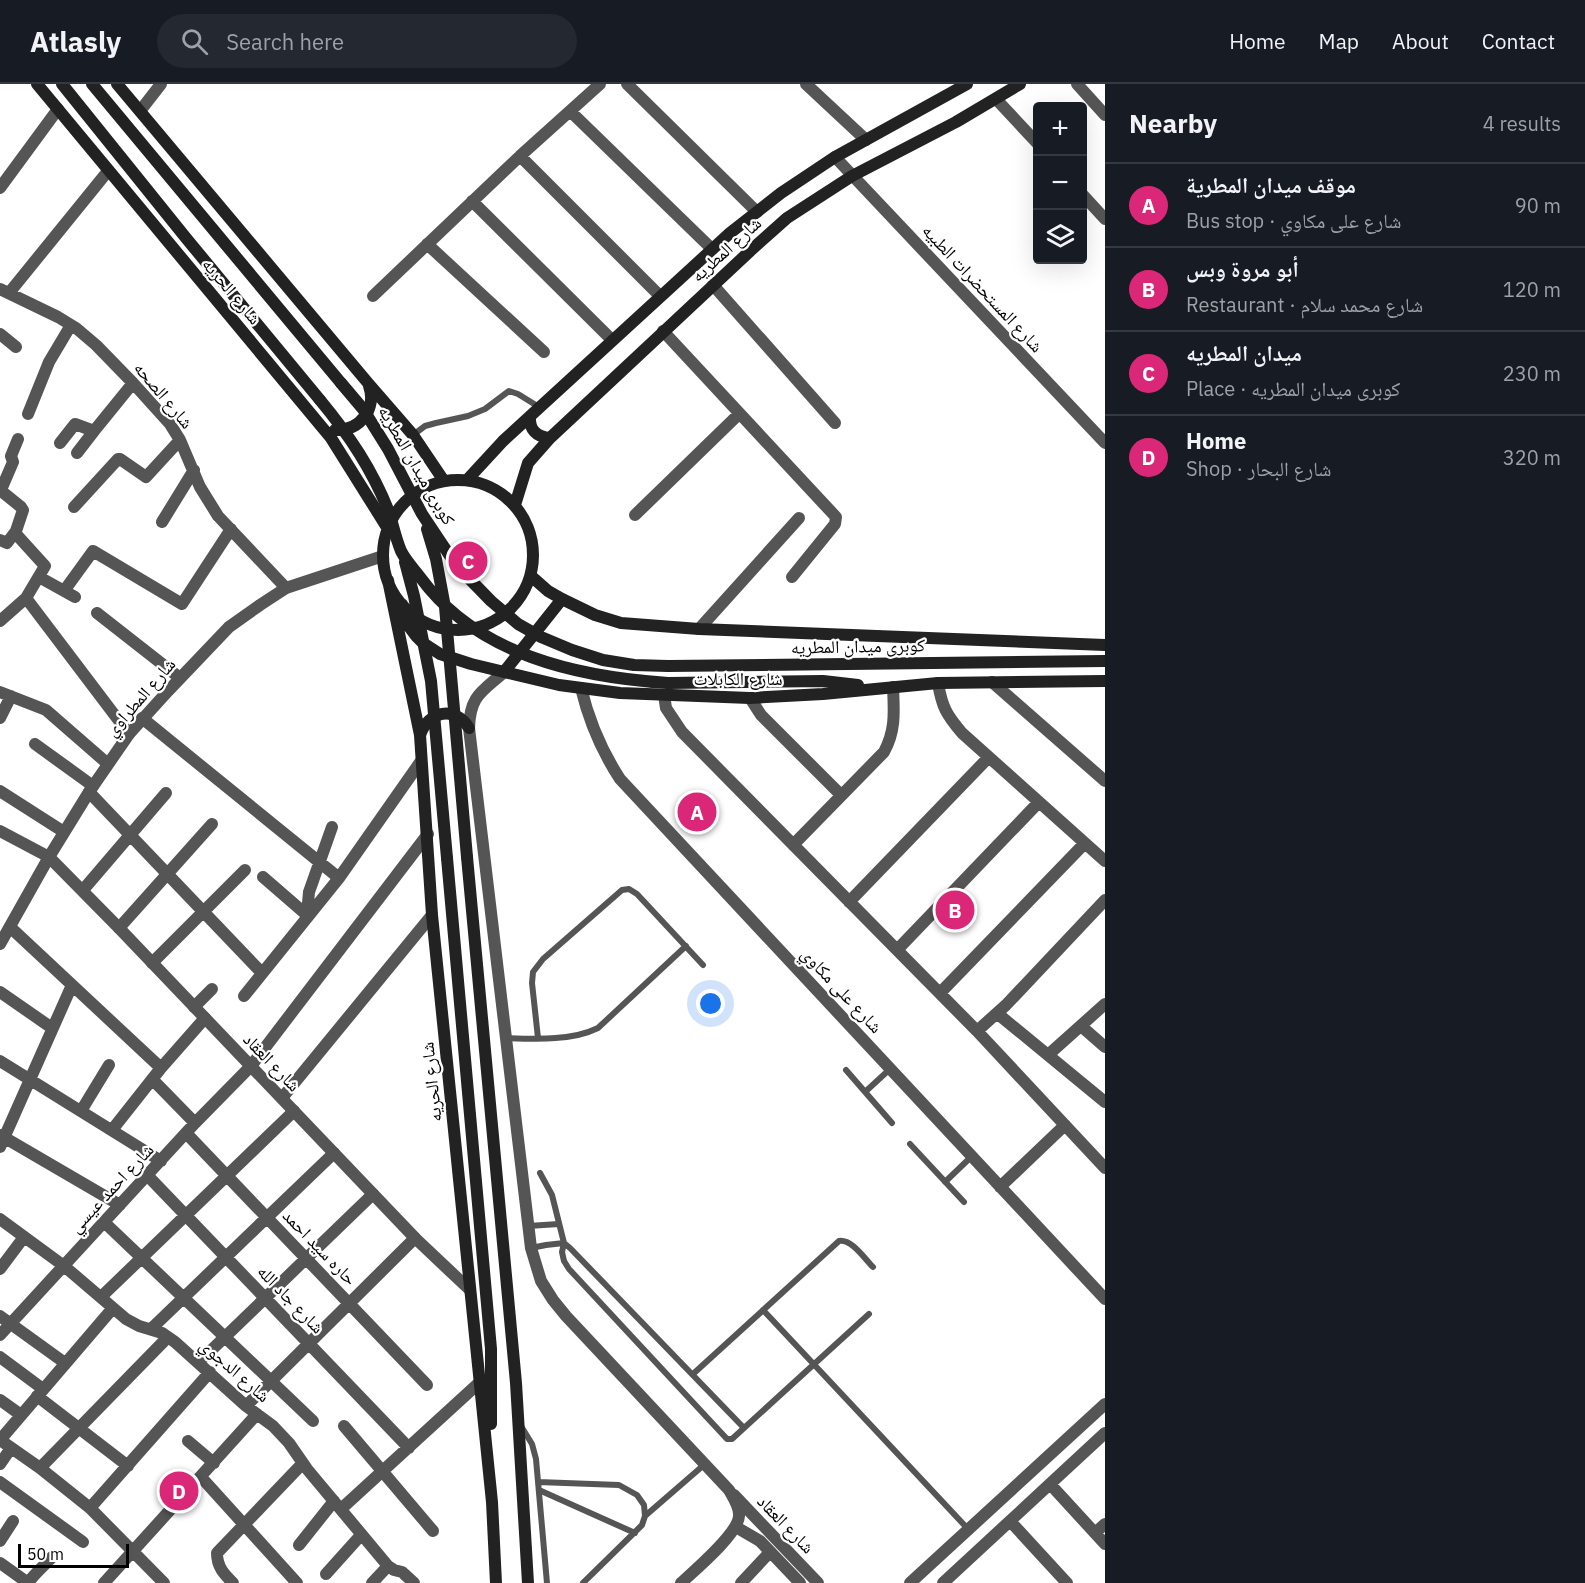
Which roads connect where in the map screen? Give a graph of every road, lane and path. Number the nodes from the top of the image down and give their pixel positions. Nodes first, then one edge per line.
1 (37, 84) edge
2 (62, 84) edge
3 (92, 84) edge
4 (117, 84) edge
5 (161, 84) edge
6 (600, 84) edge
7 (627, 84) edge
8 (806, 84) edge
9 (967, 84) edge
10 (1020, 84) edge
11 (1077, 84) edge
12 (951, 87) edge
13 (996, 99) junction
14 (58, 109) junction
15 (140, 111) junction
16 (570, 111) junction
17 (1105, 115) edge
18 (1033, 139) edge
19 (866, 140) junction
20 (520, 156) junction
21 (835, 157) junction
22 (108, 171) junction
23 (852, 176) junction
24 (0, 188) edge
25 (1087, 199) edge
26 (472, 201) junction
27 (757, 212) junction
28 (1105, 219) edge
29 (427, 244) junction
30 (712, 249) junction
31 (713, 285) junction
32 (4, 291) edge
33 (373, 296) dead end
34 (660, 296) junction
35 (71, 325) junction
36 (663, 331) junction
37 (0, 334) edge
38 (612, 340) junction
39 (16, 347) dead end
40 (544, 352) dead end
41 (133, 383) junction
42 (368, 383) junction
43 (535, 412) junction
44 (28, 414) dead end
45 (740, 414) junction
46 (318, 422) junction
47 (835, 423) dead end
48 (93, 431) junction
49 (413, 435) junction
50 (18, 438) dead end
51 (550, 438) junction
52 (180, 440) junction
53 (60, 442) dead end
54 (1105, 443) edge
55 (77, 453) dead end
56 (194, 470) junction
57 (467, 480) junction
58 (444, 481) junction
59 (0, 490) edge
60 (514, 505) junction
61 (74, 507) dead end
62 (422, 514) junction
63 (635, 515) dead end
64 (799, 518) dead end
65 (162, 522) dead end
66 (231, 529) junction
67 (388, 529) junction
68 (16, 531) junction
69 (0, 540) edge
70 (402, 552) junction
71 (383, 556) junction
72 (531, 576) junction
73 (39, 577) junction
74 (792, 577) dead end
75 (388, 580) junction
76 (286, 588) junction
77 (26, 598) junction
78 (562, 599) junction
79 (402, 604) junction
80 (97, 613) dead end
81 (2, 616) edge
82 (699, 629) junction
83 (1105, 645) edge
84 (1105, 661) edge
85 (504, 672) junction
86 (180, 678) junction
87 (992, 682) junction
88 (1105, 682) edge
89 (938, 683) junction
90 (893, 687) junction
91 (581, 688) junction
92 (875, 688) junction
93 (666, 689) junction
94 (5, 694) edge
95 (750, 698) junction
96 (0, 718) edge
97 (142, 718) junction
98 (469, 728) junction
99 (129, 734) junction
100 (420, 735) junction
101 (35, 744) dead end
102 (989, 758) junction
103 (421, 761) junction
104 (108, 764) junction
105 (1105, 781) edge
106 (91, 789) junction
107 (0, 791) edge
108 (166, 793) dead end
109 (841, 795) junction
110 (1039, 802) junction
111 (212, 824) dead end
112 (332, 827) dead end
113 (0, 831) edge
114 (64, 832) junction
115 (130, 834) junction
116 (428, 834) junction
117 (1085, 843) junction
118 (793, 844) junction
119 (49, 857) junction
120 (1105, 861) edge
121 (320, 862) junction
122 (245, 870) dead end
123 (167, 872) junction
124 (263, 877) dead end
125 (339, 878) junction
126 (82, 890) junction
127 (1105, 900) edge
128 (849, 902) junction
129 (203, 911) junction
130 (309, 915) junction
131 (432, 915) junction
132 (10, 927) junction
133 (118, 928) junction
134 (0, 944) edge
135 (686, 946) junction
136 (897, 950) junction
137 (152, 963) junction
138 (703, 965) dead end
139 (262, 973) junction
140 (72, 985) junction
141 (212, 989) dead end
142 (0, 992) edge
143 (940, 993) junction
144 (244, 996) dead end
145 (1105, 1004) edge
146 (194, 1007) junction
147 (998, 1014) junction
148 (205, 1018) junction
149 (1081, 1026) junction
150 (52, 1028) junction
151 (977, 1031) junction
152 (505, 1038) junction
153 (537, 1038) junction
154 (1105, 1047) edge
155 (1048, 1054) junction
156 (0, 1061) edge
157 (109, 1065) dead end
158 (251, 1066) junction
159 (161, 1068) junction
160 (890, 1069) junction
161 (846, 1070) dead end
162 (152, 1079) junction
163 (30, 1080) junction
164 (865, 1092) junction
165 (282, 1098) junction
166 (1105, 1102) edge
167 (81, 1111) junction
168 (294, 1111) junction
169 (195, 1123) junction
170 (892, 1123) dead end
171 (1065, 1125) junction
172 (112, 1130) junction
173 (186, 1133) junction
174 (1, 1140) edge
175 (910, 1144) dead end
176 (334, 1153) junction
177 (972, 1156) junction
178 (161, 1161) junction
179 (1105, 1168) edge
180 (540, 1173) dead end
181 (147, 1175) junction
182 (226, 1176) junction
183 (945, 1182) junction
184 (1000, 1186) junction
185 (374, 1194) junction
186 (964, 1202) dead end
187 (120, 1205) junction
188 (186, 1215) junction
189 (267, 1218) junction
190 (0, 1219) edge
191 (104, 1222) junction
192 (559, 1224) junction
193 (528, 1226) junction
194 (24, 1237) junction
195 (415, 1238) junction
196 (564, 1243) junction
197 (531, 1248) junction
198 (226, 1257) junction
199 (142, 1258) junction
200 (306, 1259) junction
201 (64, 1266) junction
202 (873, 1267) dead end
203 (0, 1269) edge
204 (470, 1290) junction
205 (101, 1297) junction
206 (184, 1298) junction
207 (265, 1298) junction
208 (1105, 1299) edge
209 (349, 1304) junction
210 (113, 1308) junction
211 (763, 1310) junction
212 (869, 1314) dead end
213 (0, 1316) edge
214 (11, 1324) junction
215 (151, 1329) junction
216 (0, 1335) edge
217 (168, 1337) junction
218 (225, 1337) junction
219 (309, 1343) junction
220 (0, 1357) edge
221 (199, 1362) junction
222 (65, 1363) junction
223 (814, 1364) junction
224 (210, 1372) junction
225 (693, 1374) junction
226 (271, 1381) junction
227 (480, 1382) junction
228 (428, 1385) dead end
229 (40, 1393) junction
230 (0, 1400) edge
231 (1105, 1404) edge
232 (246, 1406) junction
233 (257, 1414) junction
234 (21, 1415) junction
235 (313, 1421) dead end
236 (519, 1424) junction
237 (344, 1426) dead end
238 (79, 1428) junction
239 (744, 1428) junction
240 (1105, 1432) edge
241 (0, 1440) edge
242 (188, 1441) dead end
243 (11, 1448) junction
244 (409, 1448) junction
245 (214, 1462) junction
246 (303, 1462) junction
247 (0, 1464) edge
248 (705, 1464) junction
249 (128, 1466) junction
250 (40, 1468) junction
251 (383, 1472) junction
252 (201, 1477) junction
253 (0, 1482) edge
254 (538, 1482) junction
255 (1050, 1484) junction
256 (539, 1490) junction
257 (729, 1490) junction
258 (492, 1502) junction
259 (338, 1505) junction
260 (90, 1508) junction
261 (645, 1516) junction
262 (13, 1521) dead end
263 (1010, 1521) junction
264 (1105, 1524) edge
265 (244, 1525) junction
266 (736, 1527) junction
267 (969, 1530) junction
268 (433, 1531) dead end
269 (634, 1533) junction
270 (1095, 1533) junction
271 (361, 1535) junction
272 (0, 1540) edge
273 (83, 1542) dead end
274 (1105, 1544) edge
275 (299, 1545) dead end
276 (133, 1551) junction
277 (770, 1552) junction
278 (52, 1557) dead end
279 (0, 1563) edge
280 (388, 1566) junction
281 (326, 1574) dead end
282 (22, 1581) edge
283 (104, 1583) edge
284 (164, 1583) edge
285 (233, 1583) edge
286 (297, 1583) edge
287 (372, 1583) edge
288 (414, 1583) edge
289 (496, 1583) edge
290 (528, 1583) edge
291 (548, 1583) edge
292 (583, 1583) edge
293 (681, 1583) edge
294 (741, 1583) edge
295 (800, 1583) edge
296 (818, 1583) edge
297 (910, 1583) edge
298 (943, 1583) edge
299 (1066, 1583) edge

1 - 14 main road, شارع الحريه
2 - 70 main road, كوبرى ميدان المطريه, bridge
3 - 62 main road, كوبرى ميدان المطريه, bridge
4 - 15 main road
5 - 15 street
6 - 16 street
7 - 27 street
8 - 19 street
9 - 12 main road, شارع المطريه
10 - 13 main road, شارع المطريه
11 - 17 street
12 - 19 main road, شارع المطريه
13 - 18 street
13 - 23 main road, شارع المطريه
14 - 22 main road, شارع الحريه
14 - 24 street
15 - 42 main road
16 - 20 street
16 - 30 street
19 - 21 main road, شارع المطريه
20 - 26 street
20 - 34 street
21 - 23 street, شارع المستحضرات الطبيه
21 - 27 main road, شارع المطريه
22 - 32 street
22 - 46 main road, شارع الحريه
23 - 31 main road, شارع المطريه
23 - 54 street, شارع المستحضرات الطبيه
25 - 28 street
26 - 29 street
26 - 38 street
27 - 30 main road, شارع المطريه
29 - 33 street
29 - 40 street
30 - 34 main road, شارع المطريه
31 - 36 main road, شارع المطريه
31 - 47 street
32 - 35 street, شارع الصحه
34 - 38 main road, شارع المطريه
35 - 41 street, شارع الصحه
35 - 44 street
36 - 45 street
36 - 51 main road, شارع المطريه
37 - 39 street
38 - 43 main road, شارع المطريه
41 - 48 street
41 - 52 street, شارع الصحه
42 - 46 main road
42 - 49 main road
43 - 49 lane
43 - 51 main road
43 - 57 main road, شارع المطريه
45 - 63 street
45 - 74 street
46 - 67 main road, شارع الحريه
48 - 53 street
48 - 55 street
49 - 58 main road
50 - 59 street
51 - 60 main road, شارع المطريه
52 - 56 street, شارع الصحه
52 - 61 street
56 - 65 street
56 - 66 street, شارع الصحه
57 - 58 main road
57 - 60 main road
58 - 67 main road
59 - 68 street
60 - 72 main road
62 - 84 main road, كوبرى ميدان المطريه, bridge
62 - 236 main road, bridge
64 - 82 street
66 - 73 street
66 - 76 street, شارع الصحه
67 - 71 main road
68 - 69 street
68 - 73 street
70 - 93 main road, كوبرى ميدان المطريه, bridge
70 - 258 main road, bridge
71 - 75 main road
71 - 76 street, شارع المطراوي
72 - 78 main road
72 - 79 main road
73 - 77 street
75 - 79 main road
75 - 100 main road, شارع الحريه
76 - 86 street, شارع المطراوي
77 - 81 street
77 - 99 street
78 - 82 main road
78 - 85 main road
79 - 85 main road, شارع الكابلات
80 - 86 street
82 - 83 main road
85 - 91 main road, شارع الكابلات
85 - 98 street
86 - 97 street, شارع المطراوي
87 - 88 main road, شارع الكابلات
87 - 89 main road, شارع الكابلات
87 - 105 street
89 - 90 main road, شارع الكابلات
89 - 102 street
90 - 92 main road, شارع الكابلات
90 - 109 street
91 - 93 main road, شارع الكابلات
91 - 160 street, شارع على مكاوي
92 - 93 main road, كوبرى ميدان المطريه
92 - 95 main road, شارع الكابلات
93 - 95 main road, شارع الكابلات
93 - 118 street
94 - 96 street
94 - 104 street
95 - 109 street
97 - 99 street, شارع المطراوي
97 - 121 street
98 - 100 main road
98 - 152 street
99 - 104 street, شارع المطراوي
100 - 103 main road, شارع الحريه
101 - 106 street
102 - 110 street
102 - 128 street
103 - 116 main road, شارع الحريه
103 - 125 street
104 - 106 street, شارع المطراوي
106 - 114 street, شارع المطراوي
106 - 115 street
107 - 114 street
108 - 115 street
109 - 118 street
110 - 117 street
110 - 136 street
111 - 123 street
112 - 121 street
113 - 119 street, شارع العقاد
114 - 119 street, شارع المطراوي
115 - 123 street
115 - 126 street
116 - 131 main road, شارع الحريه
116 - 158 street, شارع احمد عيسي
117 - 120 street
117 - 143 street
118 - 128 street
119 - 126 street, شارع العقاد
119 - 132 street, شارع المطراوي
121 - 125 street
121 - 130 street
122 - 129 street
123 - 129 street
123 - 133 street
124 - 130 street
125 - 130 street
126 - 133 street, شارع العقاد
127 - 147 street
128 - 136 street
129 - 137 street
129 - 139 street
130 - 139 street
131 - 165 street
131 - 204 main road, شارع الحريه
132 - 134 street, شارع المطراوي
132 - 140 street
133 - 137 street, شارع العقاد
135 - 138 lane
135 - 153 lane
135 - 153 lane
136 - 143 street
137 - 146 street, شارع العقاد
139 - 144 street
140 - 150 street
140 - 159 street
141 - 146 street
142 - 150 street
143 - 151 street
145 - 149 street
146 - 148 street, شارع العقاد
147 - 151 street
147 - 155 street
148 - 158 street, شارع العقاد
148 - 159 street
149 - 154 street
149 - 155 street
150 - 163 street
151 - 171 street
152 - 153 lane
152 - 193 street
155 - 166 street
156 - 163 street
157 - 167 street
158 - 165 street, شارع العقاد
158 - 169 street, شارع احمد عيسي
159 - 162 street
160 - 164 lane
160 - 177 street, شارع على مكاوي
161 - 164 lane
162 - 169 street
162 - 172 street
163 - 167 street
163 - 174 street
164 - 170 lane
165 - 168 street, شارع العقاد
167 - 172 street
168 - 176 street, شارع العقاد
168 - 182 street
169 - 173 street, شارع احمد عيسي
171 - 179 street
171 - 184 street
172 - 178 street
173 - 178 street, شارع احمد عيسي
173 - 182 street, حاره سيد احمد
174 - 187 street
175 - 183 lane
176 - 185 street, شارع العقاد
176 - 189 street
177 - 183 lane
177 - 184 street, شارع على مكاوي
178 - 181 street, شارع احمد عيسي
180 - 192 lane
181 - 187 street, شارع احمد عيسي
181 - 188 street, شارع جاد الله
182 - 188 street
182 - 189 street, حاره سيد احمد
183 - 186 lane
184 - 208 street, شارع على مكاوي
185 - 195 street, شارع العقاد
185 - 200 street
187 - 191 street, شارع احمد عيسي
188 - 198 street, شارع جاد الله
188 - 199 street
189 - 198 street
189 - 200 street, حاره سيد احمد
190 - 194 street, شارع الدجوي
191 - 199 street
191 - 201 street, شارع احمد عيسي
192 - 193 lane
192 - 196 lane
193 - 197 street
194 - 201 street, شارع الدجوي
194 - 203 street
195 - 204 street, شارع العقاد
195 - 209 street
196 - 197 lane
196 - 225 lane
196 - 239 lane
197 - 248 street, شارع العقاد
198 - 206 street
198 - 207 street, شارع جاد الله
199 - 205 street
199 - 206 street
200 - 207 street
200 - 209 street, حاره سيد احمد
201 - 205 street, شارع الدجوي
201 - 214 street, شارع احمد عيسي
202 - 211 lane
204 - 227 main road, شارع الحريه
205 - 210 street, شارع الدجوي
206 - 215 street
206 - 218 street
207 - 218 street
207 - 219 street, شارع جاد الله
209 - 219 street
209 - 228 street, حاره سيد احمد
210 - 215 street, شارع الدجوي
210 - 222 street
211 - 223 lane
211 - 225 lane
212 - 223 lane
213 - 214 street
214 - 216 street, شارع احمد عيسي
214 - 222 street
215 - 217 street, شارع الدجوي
217 - 221 street, شارع الدجوي
217 - 238 street
218 - 221 street
218 - 226 street
219 - 226 street
219 - 244 street, شارع جاد الله
220 - 229 street
221 - 224 street, شارع الدجوي
222 - 229 street
223 - 239 lane
223 - 267 lane
224 - 232 street, شارع الدجوي
224 - 249 street
225 - 239 lane
226 - 232 street
226 - 235 street
227 - 244 street
227 - 258 main road, شارع الحريه
229 - 234 street
229 - 238 street
230 - 234 street
231 - 267 street
232 - 233 street, شارع الدجوي
233 - 245 street
233 - 246 street, شارع الدجوي
234 - 241 street
236 - 254 lane
236 - 290 main road
237 - 251 street
238 - 249 street
238 - 250 street
240 - 255 street
241 - 243 street
242 - 245 street
243 - 247 street
243 - 250 street
244 - 251 street
245 - 252 street
246 - 259 street, شارع الدجوي
246 - 265 street
248 - 257 street, شارع العقاد
248 - 261 lane
249 - 260 street
250 - 260 street
251 - 259 street
251 - 268 street
252 - 265 street
252 - 276 street
253 - 273 street
254 - 256 lane
254 - 261 lane
255 - 263 street
255 - 270 street
256 - 269 lane
256 - 291 lane
257 - 266 street
257 - 296 street, شارع العقاد
258 - 289 main road, شارع الحريه
259 - 271 street, شارع الدجوي
259 - 275 street
260 - 276 street
261 - 269 lane
262 - 272 street
263 - 298 street
263 - 299 street
264 - 270 street
265 - 285 street
265 - 286 street
266 - 277 street, شارع العقاد
266 - 293 street
267 - 297 street
269 - 292 lane
270 - 274 street
271 - 280 street, شارع الدجوي
271 - 281 street
276 - 283 street
276 - 284 street
277 - 294 street
277 - 295 street, شارع العقاد
278 - 282 street
279 - 282 street
280 - 287 street
280 - 288 street, شارع الدجوي

